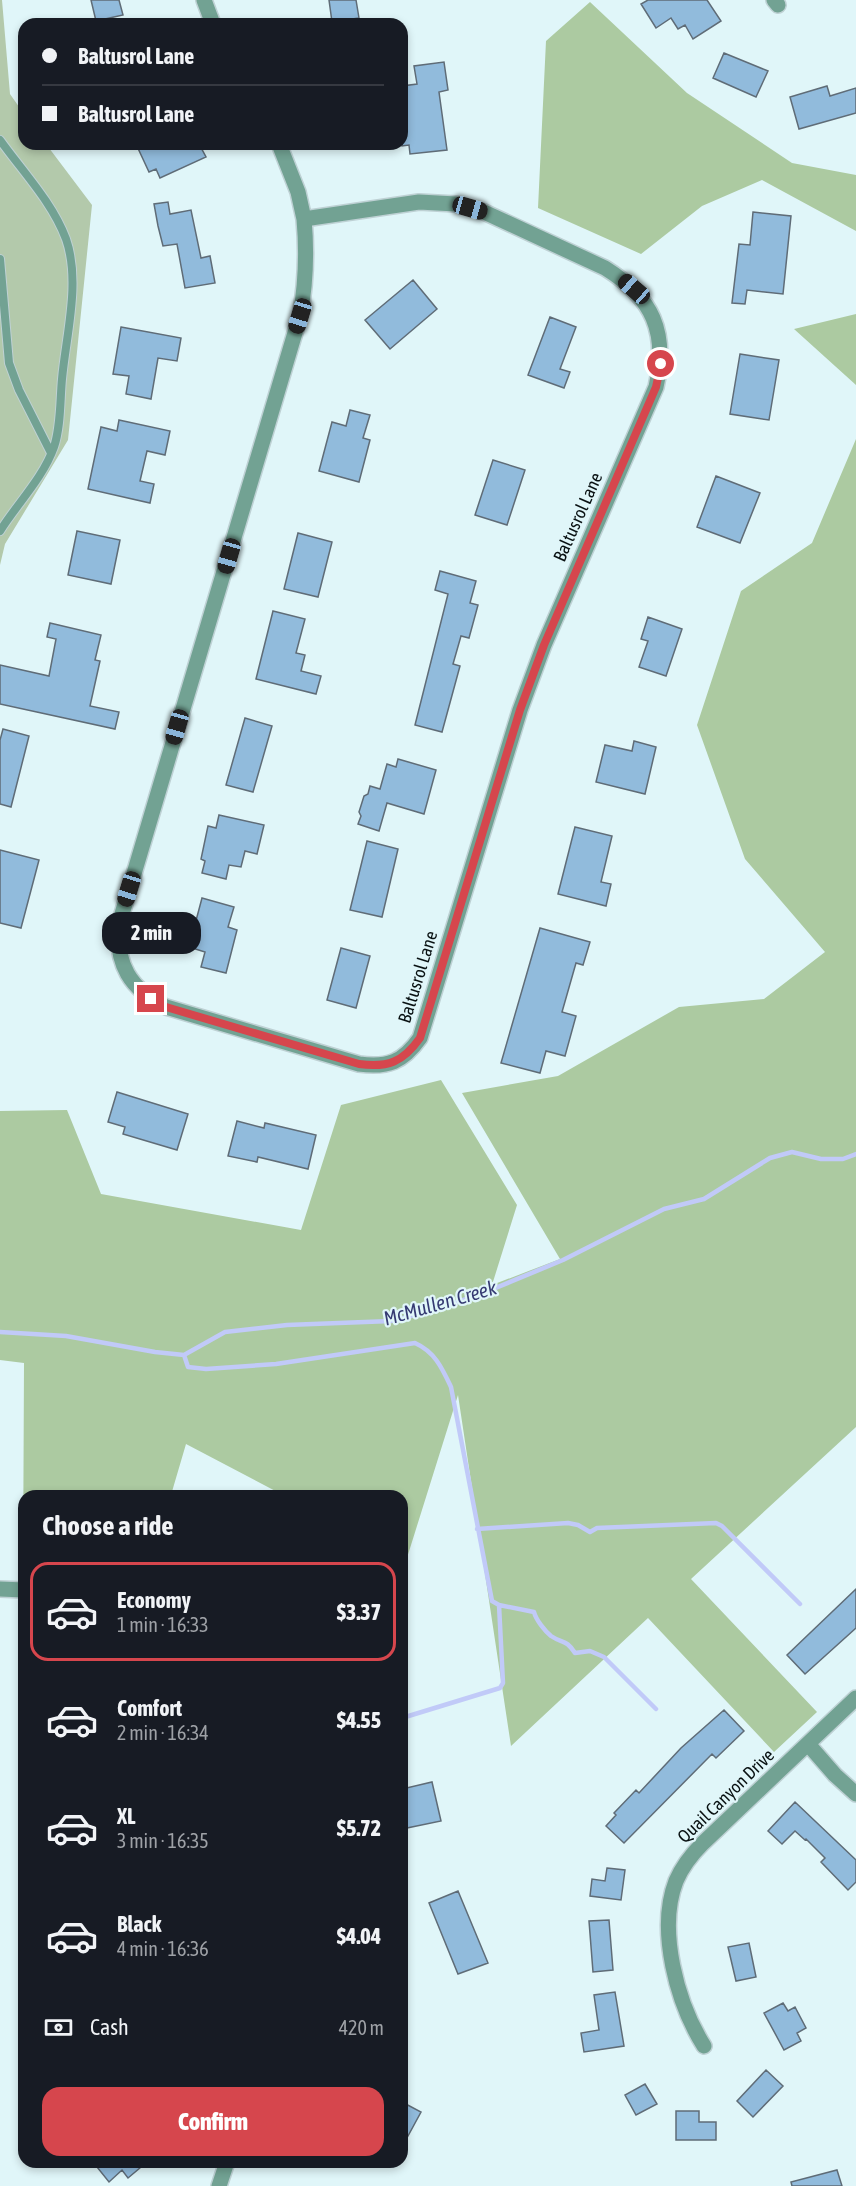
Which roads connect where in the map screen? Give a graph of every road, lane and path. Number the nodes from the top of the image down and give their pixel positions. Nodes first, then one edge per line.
1 (204, 0) edge
2 (211, 18) edge
3 (0, 140) edge
4 (281, 150) edge
5 (304, 219) junction
6 (0, 259) edge
7 (51, 453) junction
8 (0, 531) edge
9 (0, 1590) edge
10 (18, 1590) edge
11 (856, 1698) edge
12 (808, 1744) junction
13 (856, 1794) edge
14 (704, 2046) dead end
15 (225, 2168) edge
16 (219, 2186) edge

1 - 2 street
3 - 7 lane
4 - 5 street, Baltusrol Lane
5 - 5 street, Baltusrol Lane
6 - 7 lane
7 - 8 lane
9 - 10 street
11 - 12 street, Quail Canyon Drive
12 - 13 street
12 - 14 street, Quail Canyon Drive
15 - 16 street

